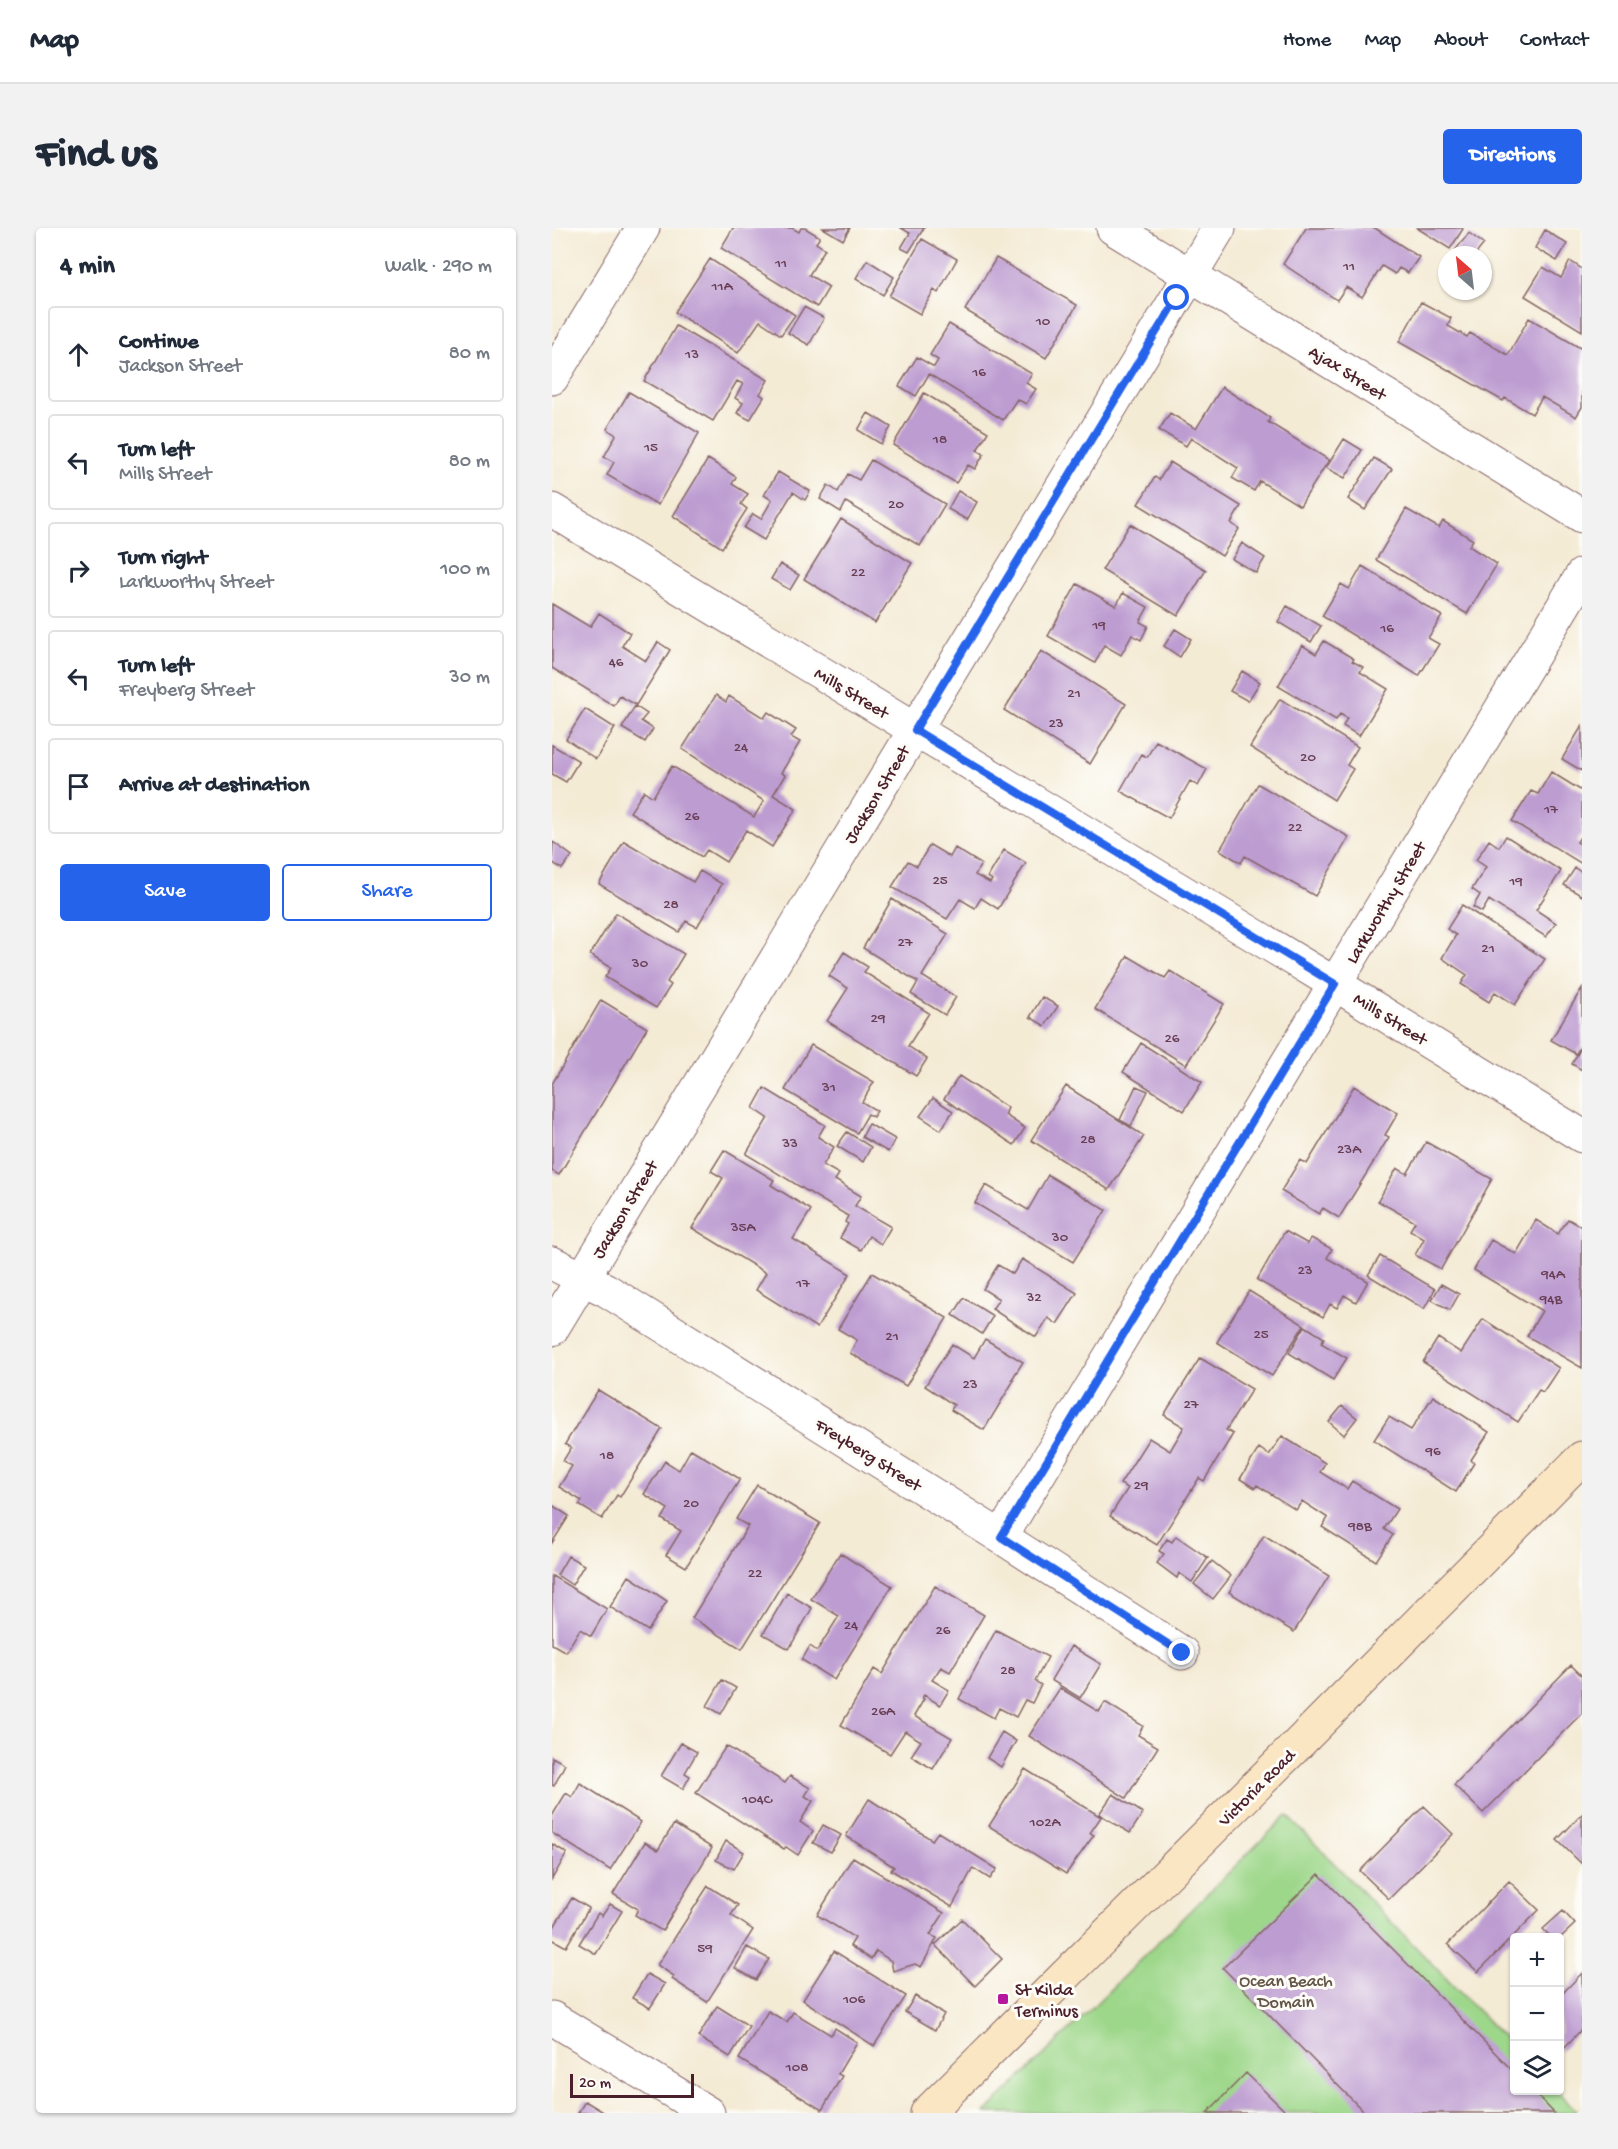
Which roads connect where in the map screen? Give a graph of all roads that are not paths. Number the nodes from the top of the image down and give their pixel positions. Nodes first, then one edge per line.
1 (643, 228) edge
2 (1113, 228) edge
3 (1219, 228) edge
4 (1191, 275) junction
5 (552, 378) edge
6 (552, 510) edge
7 (1582, 516) edge
8 (1582, 575) edge
9 (915, 730) junction
10 (1335, 984) junction
11 (1582, 1136) edge
12 (552, 1263) edge
13 (582, 1279) junction
14 (552, 1329) edge
15 (1582, 1458) edge
16 (1001, 1537) junction
17 (1182, 1653) dead end
18 (552, 2018) edge
19 (708, 2113) edge
20 (927, 2113) edge

1 - 5 street
2 - 4 street, Ajax Street
3 - 4 street, Jackson Street
4 - 7 street, Ajax Street
4 - 9 street, Jackson Street
6 - 9 street, Mills Street
8 - 10 street, Larkworthy Street
9 - 10 street, Mills Street
9 - 13 street, Jackson Street
10 - 11 street, Mills Street
10 - 16 street, Larkworthy Street
12 - 13 street, Freyberg Street
13 - 14 street, Jackson Street
13 - 16 street, Freyberg Street
15 - 20 street, Victoria Road
16 - 17 street, Freyberg Street
18 - 19 street

